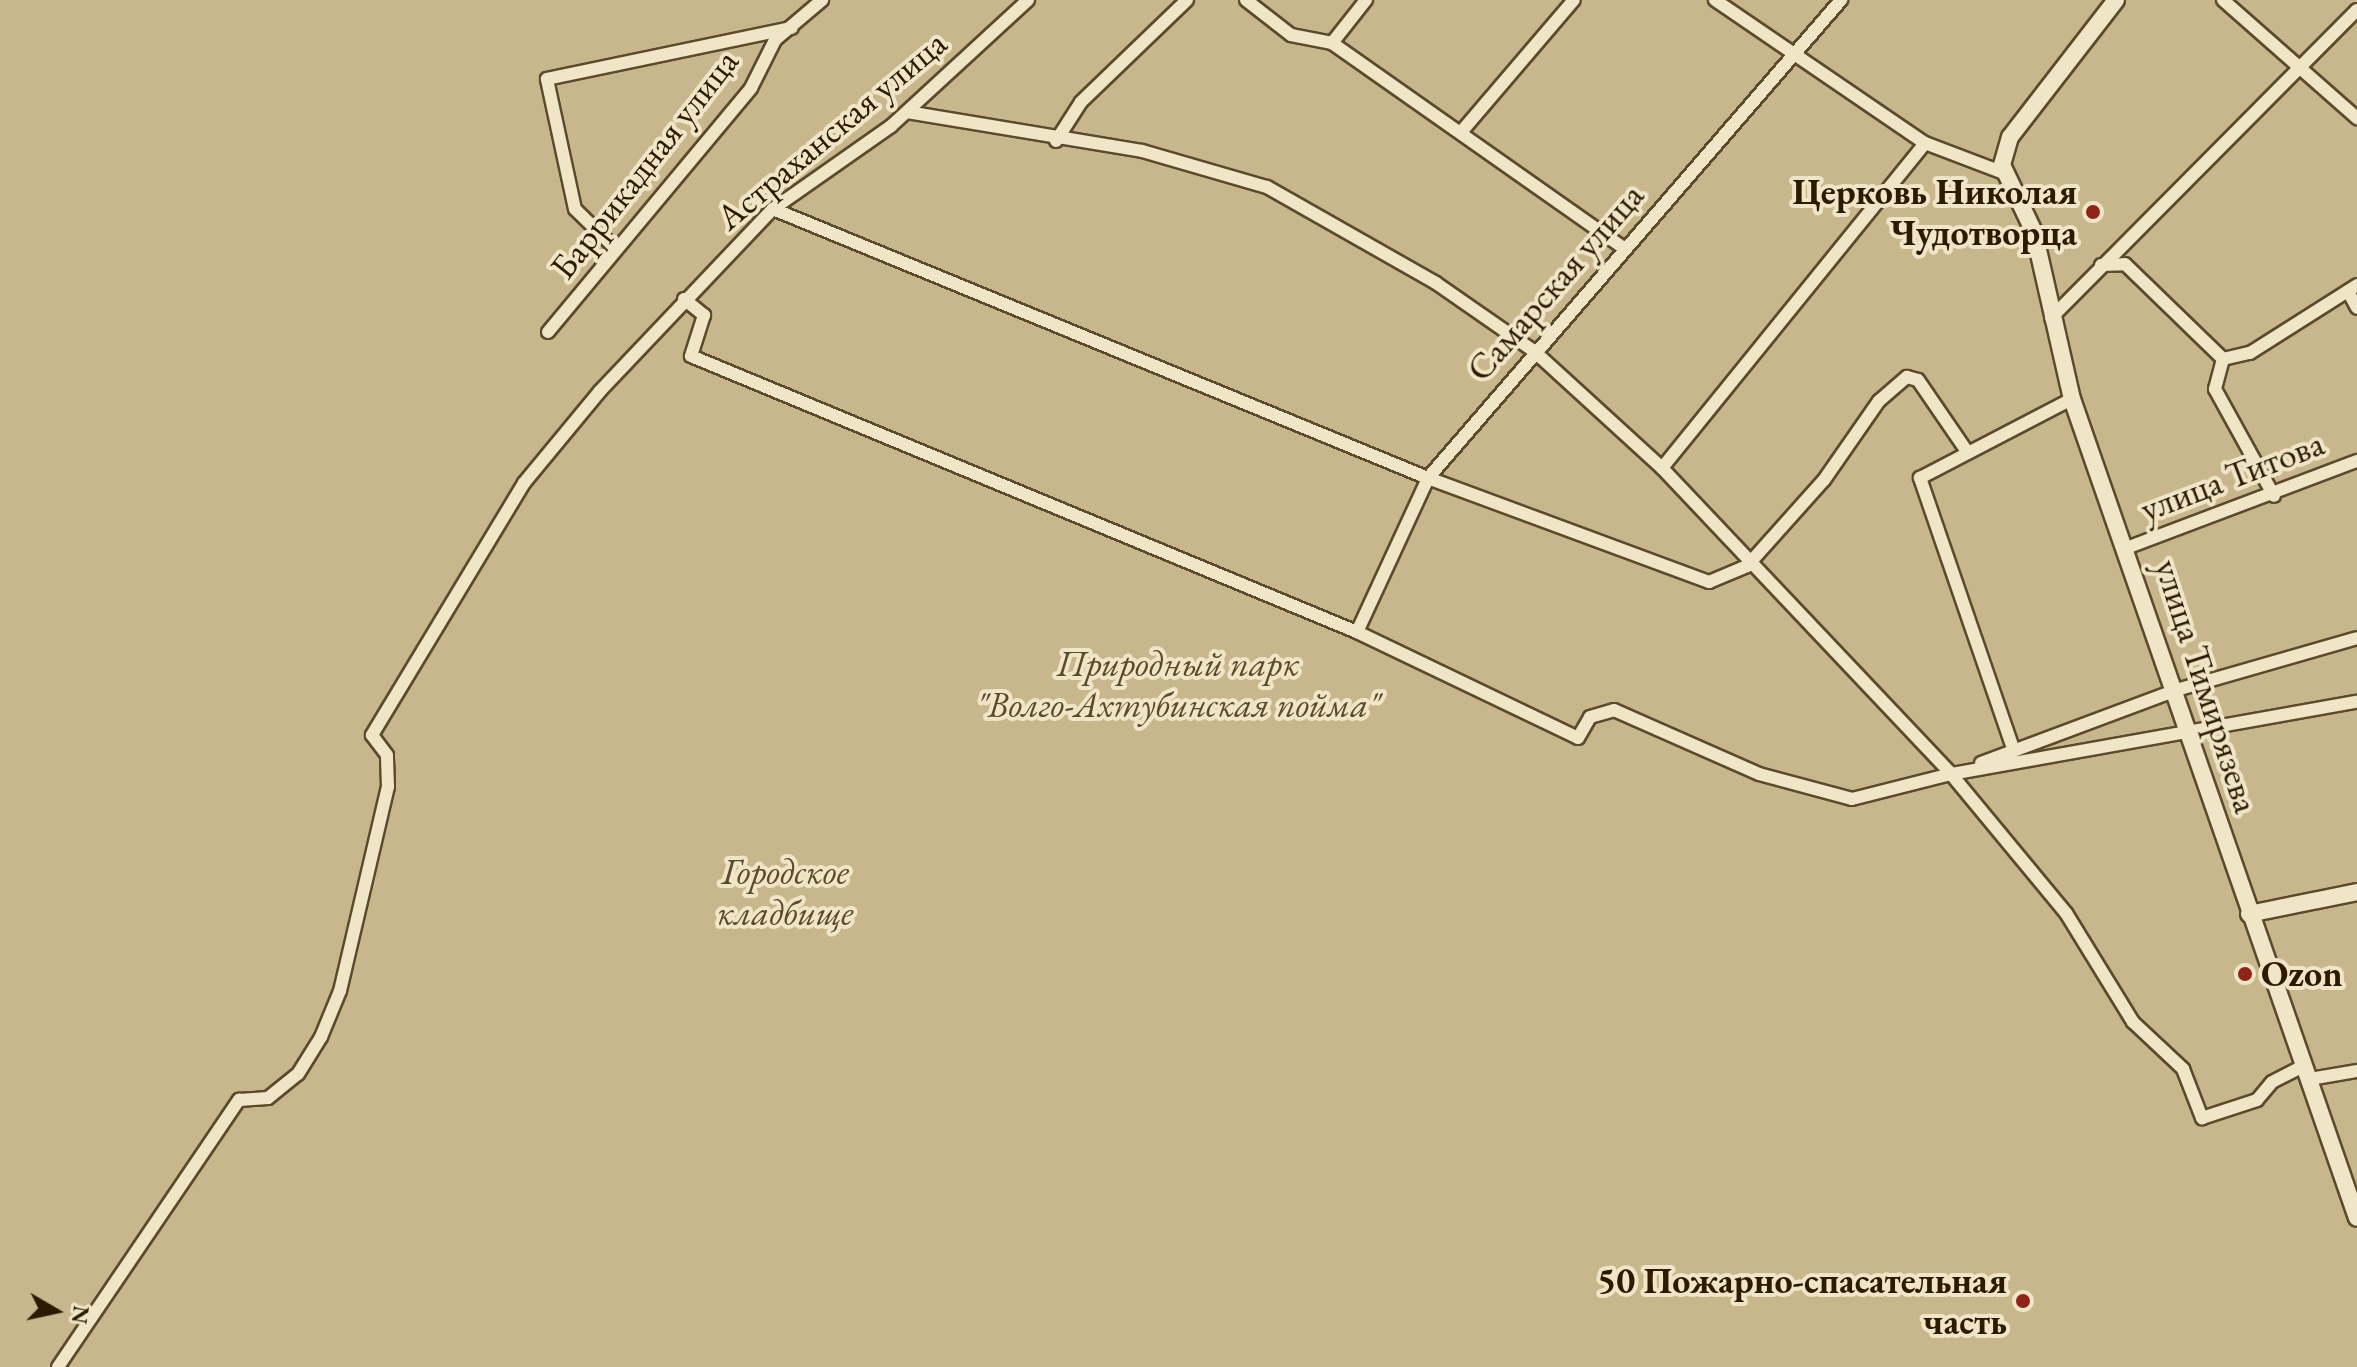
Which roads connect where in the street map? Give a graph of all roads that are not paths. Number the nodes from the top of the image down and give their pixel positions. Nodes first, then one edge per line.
1 (822, 0) edge
2 (1028, 0) edge
3 (1187, 0) edge
4 (1246, 0) edge
5 (1366, 0) edge
6 (1574, 0) edge
7 (1715, 0) edge
8 (1841, 0) edge
9 (2116, 0) edge
10 (2223, 0) edge
11 (2357, 10) edge
12 (792, 28) junction
13 (1332, 43) junction
14 (1794, 48) junction
15 (2302, 72) junction
16 (907, 112) junction
17 (2357, 118) edge
18 (1462, 131) junction
19 (1056, 141) junction
20 (1925, 143) junction
21 (2004, 173) junction
22 (773, 209) junction
23 (616, 249) junction
24 (1625, 249) junction
25 (2101, 265) junction
26 (2352, 288) edge
27 (684, 299) junction
28 (2357, 308) edge
29 (2051, 318) junction
30 (548, 332) dead end
31 (1534, 351) junction
32 (2223, 359) junction
33 (2072, 399) junction
34 (1966, 450) junction
35 (2357, 461) edge
36 (1662, 468) junction
37 (1428, 478) junction
38 (2274, 496) junction
39 (2129, 547) junction
40 (1747, 566) junction
41 (1357, 632) junction
42 (2357, 638) edge
43 (2176, 690) junction
44 (2357, 702) edge
45 (2188, 732) junction
46 (2014, 751) junction
47 (1951, 774) junction
48 (2357, 892) edge
49 (2249, 914) junction
50 (2357, 1071) edge
51 (2307, 1073) junction
52 (2357, 1218) edge
53 (58, 1367) edge

1 - 12 street, Баррикадная улица
2 - 16 street, Астраханская улица
3 - 19 street
4 - 13 street
5 - 13 street
6 - 18 street
7 - 14 street
8 - 14 street, Самарская улица
9 - 21 street
10 - 15 street
11 - 15 street
12 - 23 street, Баррикадная улица
12 - 23 street
13 - 18 street
14 - 20 street
14 - 24 street, Самарская улица
15 - 17 street
15 - 25 street
16 - 19 street
16 - 22 street, Астраханская улица
18 - 24 street
19 - 31 street
20 - 21 street
20 - 36 street
21 - 29 street, улица Тимирязева
22 - 27 street, Астраханская улица
22 - 37 street
23 - 30 street, Баррикадная улица
24 - 31 street, Самарская улица
25 - 29 street
25 - 32 street
26 - 28 street
26 - 32 street
27 - 41 street
27 - 53 street, Астраханская улица
29 - 33 street, улица Тимирязева
31 - 36 street
31 - 37 street, Самарская улица
32 - 38 street
33 - 34 street
33 - 39 street, улица Тимирязева
34 - 40 street
34 - 46 street
35 - 38 street, улица Титова
36 - 40 street
37 - 40 street
37 - 41 street, Самарская улица
38 - 39 street, улица Титова
39 - 43 street, улица Тимирязева
40 - 47 street
41 - 47 street
42 - 43 street
43 - 45 street, улица Тимирязева
43 - 46 street
44 - 45 street
45 - 47 street
45 - 49 street, улица Тимирязева
46 - 47 street
47 - 51 street
48 - 49 street
49 - 51 street, улица Тимирязева
50 - 51 street
51 - 52 street, улица Тимирязева

